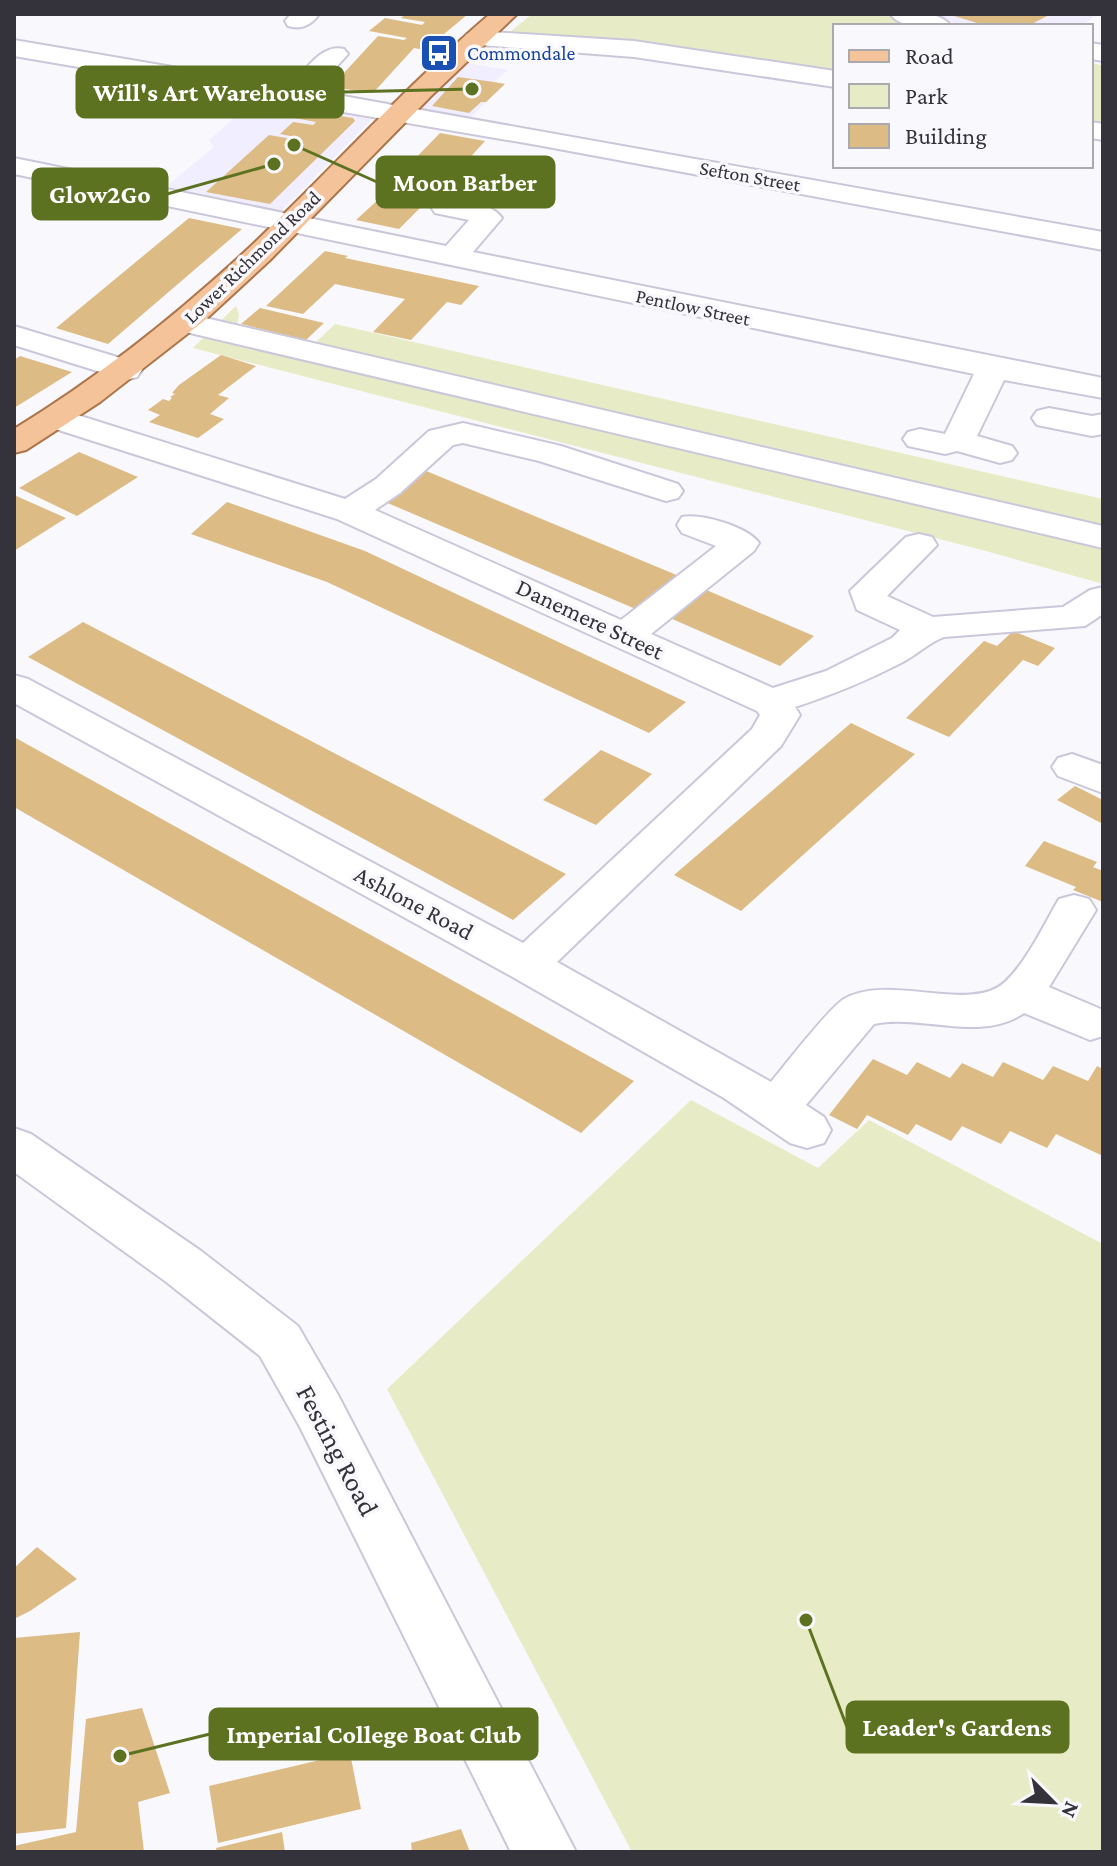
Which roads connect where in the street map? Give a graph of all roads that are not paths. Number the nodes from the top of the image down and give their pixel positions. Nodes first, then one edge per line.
1 (505, 14) edge
2 (902, 14) edge
3 (933, 24) edge
4 (476, 39) junction
5 (14, 48) edge
6 (335, 54) dead end
7 (523, 58) junction
8 (546, 69) dead end
9 (833, 79) edge
10 (296, 96) junction
11 (396, 113) junction
12 (14, 166) edge
13 (445, 207) dead end
14 (291, 224) junction
15 (1103, 241) edge
16 (452, 257) junction
17 (184, 322) junction
18 (14, 335) edge
19 (993, 368) junction
20 (126, 370) junction
21 (1100, 388) edge
22 (55, 418) junction
23 (1049, 418) dead end
24 (1103, 424) edge
25 (920, 439) dead end
26 (958, 441) junction
27 (14, 443) edge
28 (1000, 453) dead end
29 (666, 491) dead end
30 (349, 512) junction
31 (695, 525) dead end
32 (1103, 537) edge
33 (919, 545) dead end
34 (1103, 598) edge
35 (930, 630) junction
36 (625, 636) junction
37 (14, 687) edge
38 (771, 702) junction
39 (1074, 910) dead end
40 (527, 965) junction
41 (1021, 993) junction
42 (1090, 1023) dead end
43 (14, 1147) edge
44 (544, 1852) edge

1 - 4 main road, Lower Richmond Road
2 - 3 street
4 - 7 street
4 - 11 main road, Lower Richmond Road
5 - 10 street, Sefton Street
6 - 10 street
7 - 8 street
7 - 9 street
10 - 11 street, Sefton Street
11 - 14 main road, Lower Richmond Road
11 - 15 street, Sefton Street
12 - 14 street, Pentlow Street
13 - 16 street
14 - 16 street, Pentlow Street
14 - 17 main road, Lower Richmond Road
16 - 19 street, Pentlow Street
17 - 20 main road, Lower Richmond Road
17 - 32 street
18 - 20 street
19 - 21 street, Pentlow Street
19 - 26 street
20 - 22 main road, Lower Richmond Road
22 - 27 main road, Lower Richmond Road
22 - 30 street, Danemere Street
23 - 24 street
25 - 26 street
26 - 28 street
29 - 30 street
30 - 36 street, Danemere Street
31 - 36 street
33 - 35 street
34 - 35 street
35 - 38 street
36 - 38 street, Danemere Street
37 - 40 street, Ashlone Road
38 - 40 street
39 - 41 street
40 - 41 street, Ashlone Road
41 - 42 street
43 - 44 street, Festing Road

